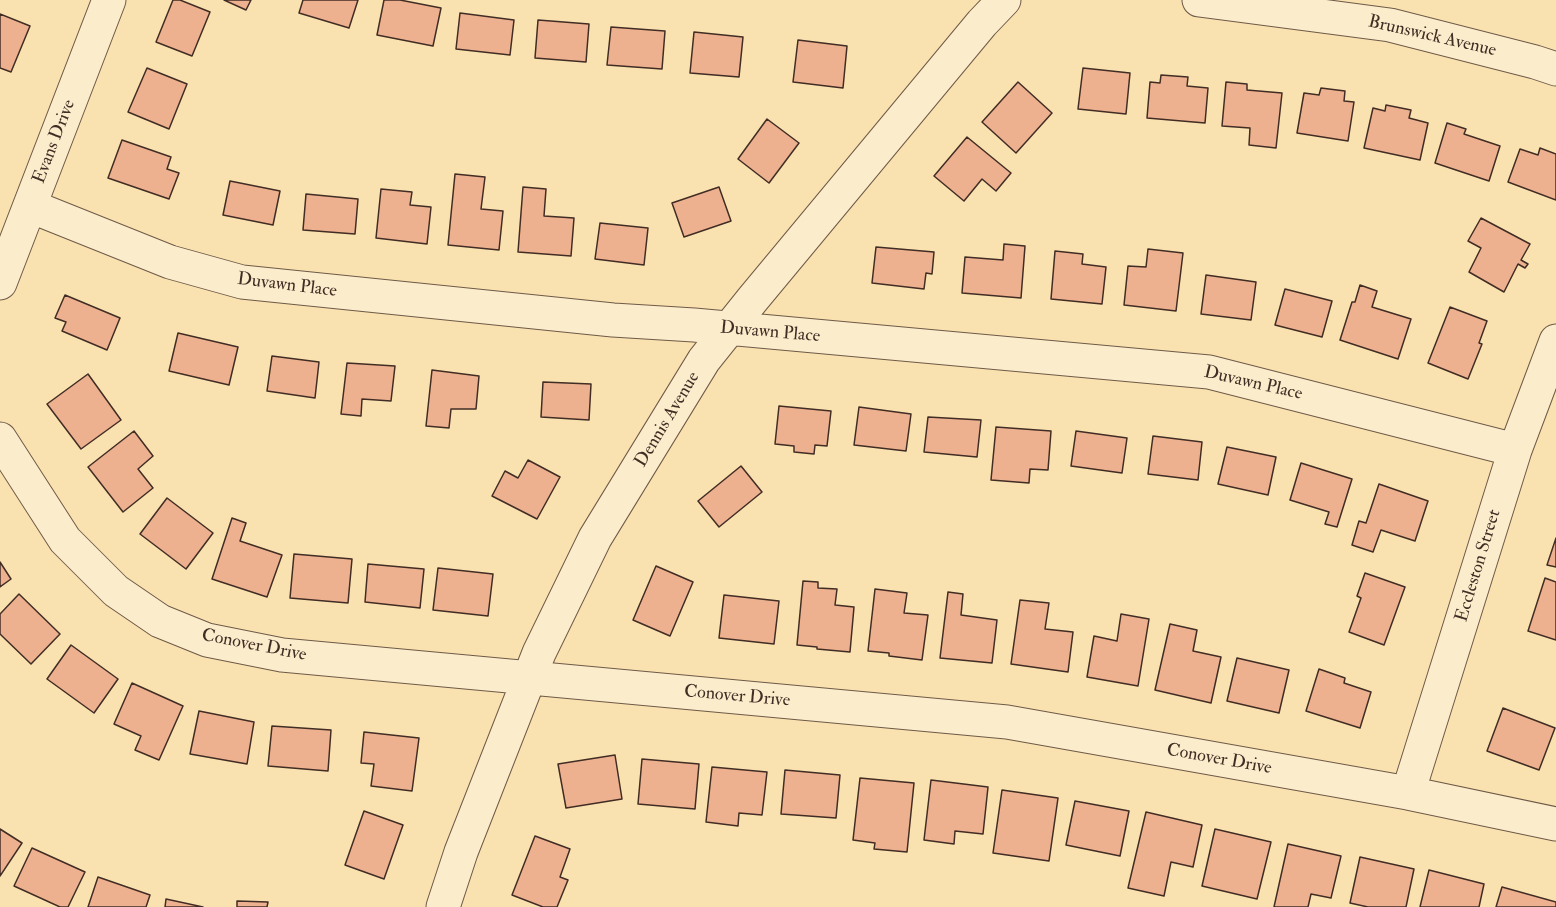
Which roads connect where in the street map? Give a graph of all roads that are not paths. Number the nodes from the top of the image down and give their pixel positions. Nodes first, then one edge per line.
1 (110, 0) edge
2 (1004, 0) edge
3 (1199, 0) edge
4 (1556, 69) edge
5 (30, 206) junction
6 (0, 284) edge
7 (729, 329) junction
8 (1556, 341) edge
9 (0, 439) edge
10 (1515, 450) junction
11 (529, 678) junction
12 (1408, 793) junction
13 (1556, 824) edge
14 (442, 907) edge

1 - 5 street, Evans Drive
2 - 7 street, Dennis Avenue
3 - 4 street, Brunswick Avenue
5 - 6 street, Evans Drive
5 - 7 street, Duvawn Place
7 - 10 street, Duvawn Place
7 - 11 street, Dennis Avenue
8 - 10 street, Eccleston Street
9 - 11 street, Conover Drive
10 - 12 street, Eccleston Street
11 - 12 street, Conover Drive
11 - 14 street, Dennis Avenue
12 - 13 street, Conover Drive

